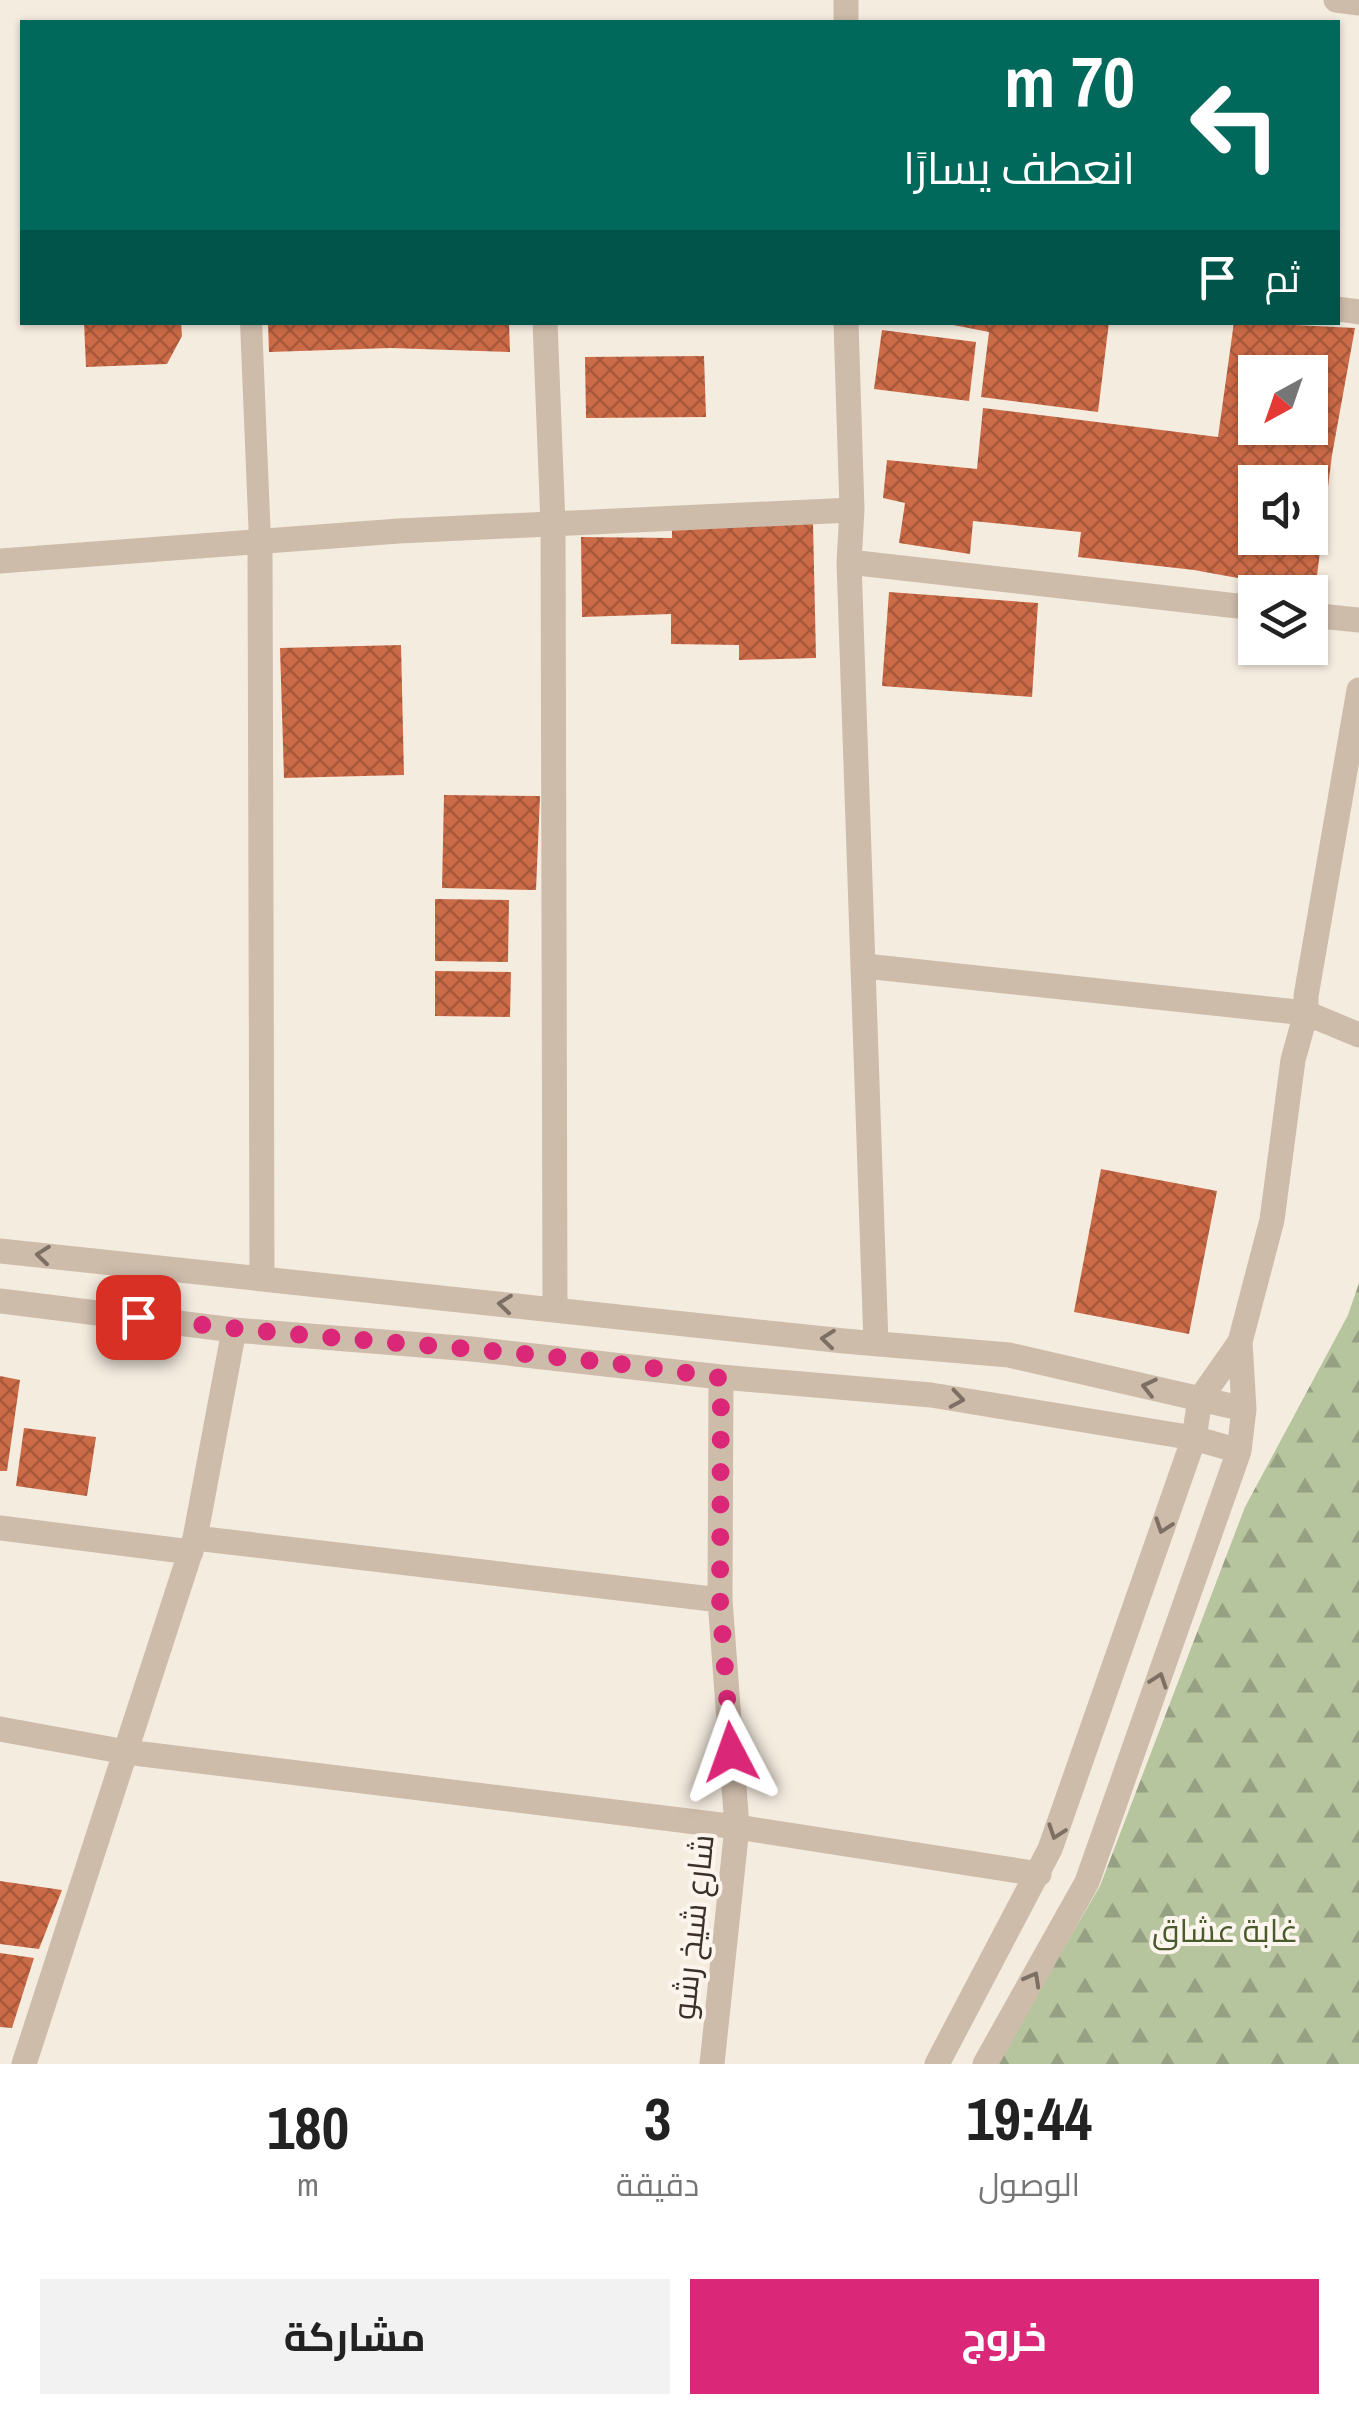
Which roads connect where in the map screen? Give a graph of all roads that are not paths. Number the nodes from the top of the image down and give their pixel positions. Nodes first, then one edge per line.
1 (1336, 0) edge
2 (1359, 3) edge
3 (251, 325) edge
4 (544, 325) edge
5 (846, 325) edge
6 (852, 510) junction
7 (553, 524) junction
8 (260, 541) junction
9 (0, 561) edge
10 (849, 562) junction
11 (1238, 606) edge
12 (1328, 617) edge
13 (1359, 620) edge
14 (1359, 690) edge
15 (865, 966) junction
16 (1306, 1014) junction
17 (1359, 1034) edge
18 (0, 1251) edge
19 (262, 1276) junction
20 (0, 1300) edge
21 (555, 1310) junction
22 (234, 1330) junction
23 (1240, 1342) junction
24 (876, 1343) junction
25 (721, 1378) junction
26 (1200, 1399) junction
27 (1244, 1408) junction
28 (1194, 1438) junction
29 (1240, 1451) junction
30 (0, 1528) edge
31 (193, 1545) junction
32 (720, 1600) junction
33 (0, 1729) edge
34 (126, 1752) junction
35 (737, 1827) junction
36 (1039, 1874) junction
37 (24, 2064) edge
38 (712, 2064) edge
39 (937, 2064) edge
40 (986, 2064) edge

1 - 2 street
3 - 8 lane
4 - 7 street
5 - 6 street
6 - 7 street
6 - 10 street
7 - 8 street
7 - 21 street
8 - 9 street
8 - 19 street
10 - 11 street
10 - 15 street
12 - 13 street
14 - 16 street
15 - 16 street
15 - 24 street
16 - 17 street
16 - 23 street
19 -> 18 street
21 -> 19 street
20 - 22 street
24 -> 21 street
22 - 25 street
22 - 31 street
23 - 26 street
23 - 27 street
26 -> 24 street
25 -> 28 street
25 - 32 street, شارع شيخ رشو
26 - 27 street
26 - 28 street
27 - 29 street
28 - 29 street
28 -> 36 street
40 -> 29 street
30 - 31 street
31 - 32 street
31 - 34 street
32 - 35 street, شارع شيخ رشو
33 - 34 street
34 - 35 street
34 - 37 street
35 - 36 street
35 - 38 street, شارع شيخ رشو
36 - 39 street

